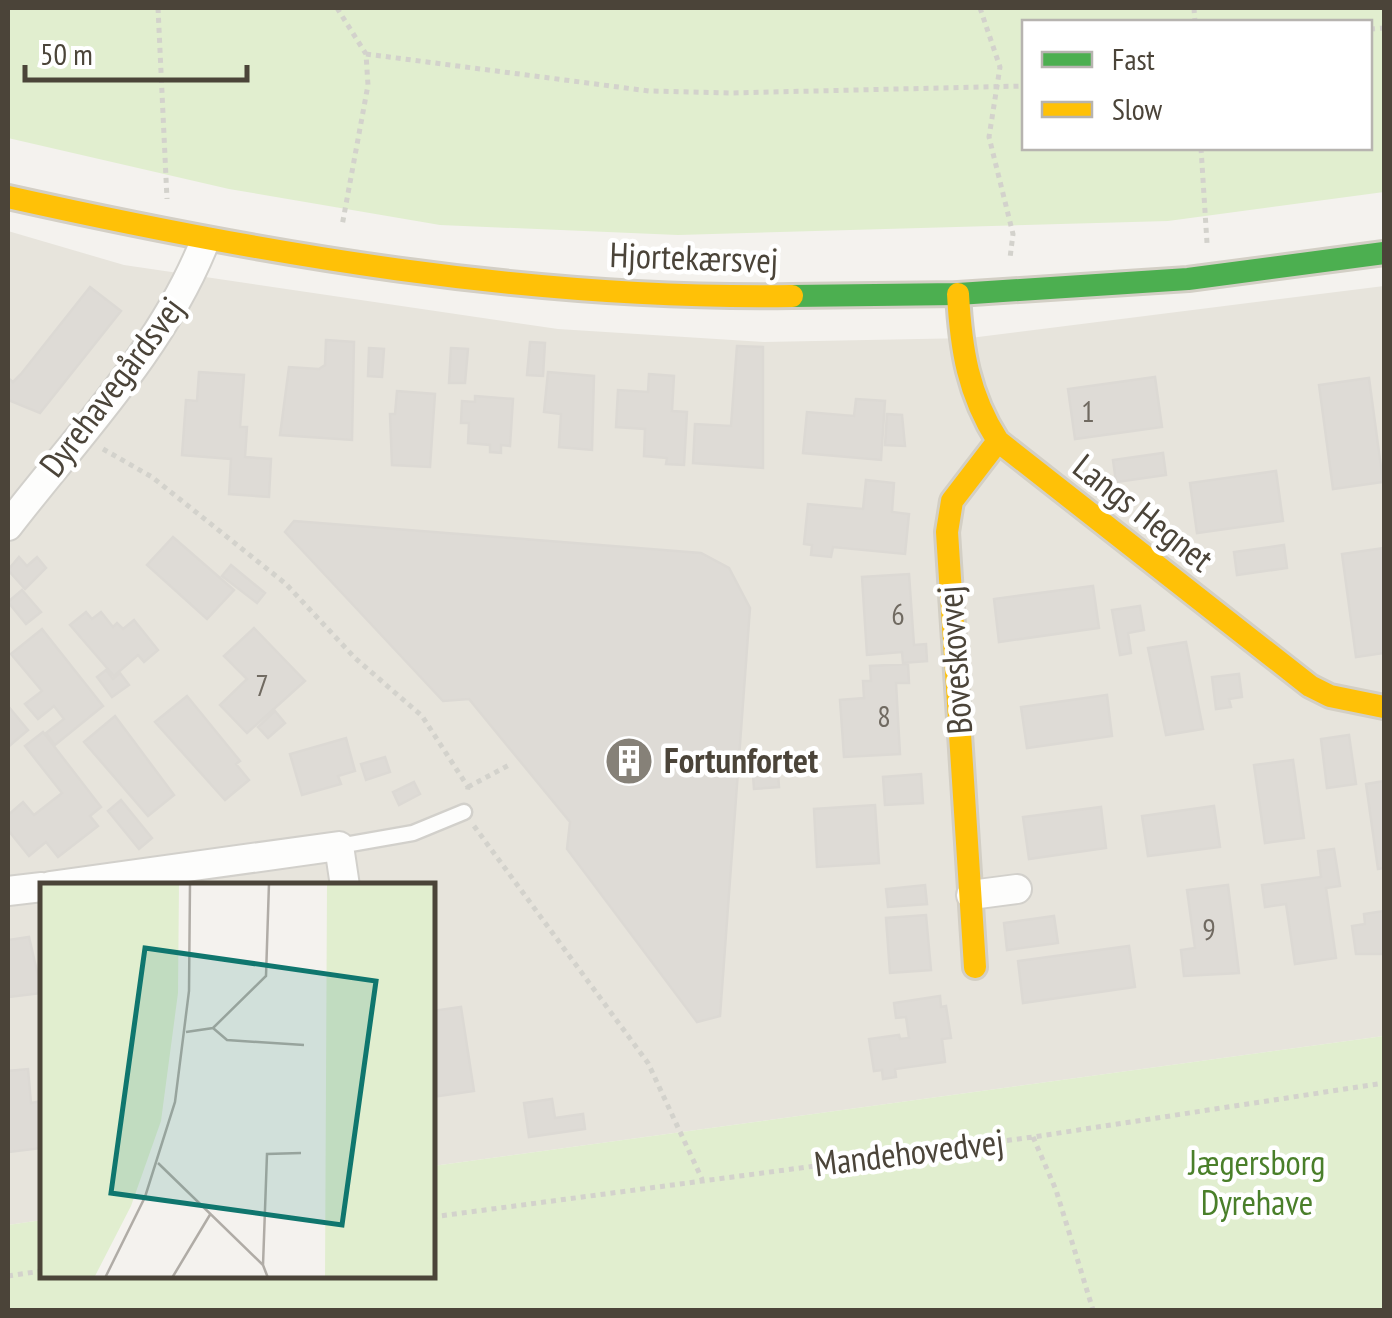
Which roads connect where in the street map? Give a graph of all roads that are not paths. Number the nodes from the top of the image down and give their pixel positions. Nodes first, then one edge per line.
1 (8, 196) edge
2 (204, 240) junction
3 (1384, 253) edge
4 (958, 294) junction
5 (998, 441) junction
6 (8, 526) edge
7 (1384, 706) edge
8 (464, 812) road end
9 (339, 846) junction
10 (72, 883) edge
11 (345, 883) edge
12 (40, 886) edge
13 (1017, 889) dead end
14 (8, 892) edge
15 (971, 895) junction
16 (975, 967) dead end

1 - 2 street, Hjortekærsvej
2 - 4 street, Hjortekærsvej
2 - 6 street, Dyrehavegårdsvej
3 - 4 street, Hjortekærsvej
4 - 5 street, Langs Hegnet
5 - 7 street, Langs Hegnet
5 - 15 street, Boveskovvej
8 - 9 lane
9 - 10 street
9 - 11 street
12 - 14 street
13 - 15 street
15 - 16 street, Boveskovvej

